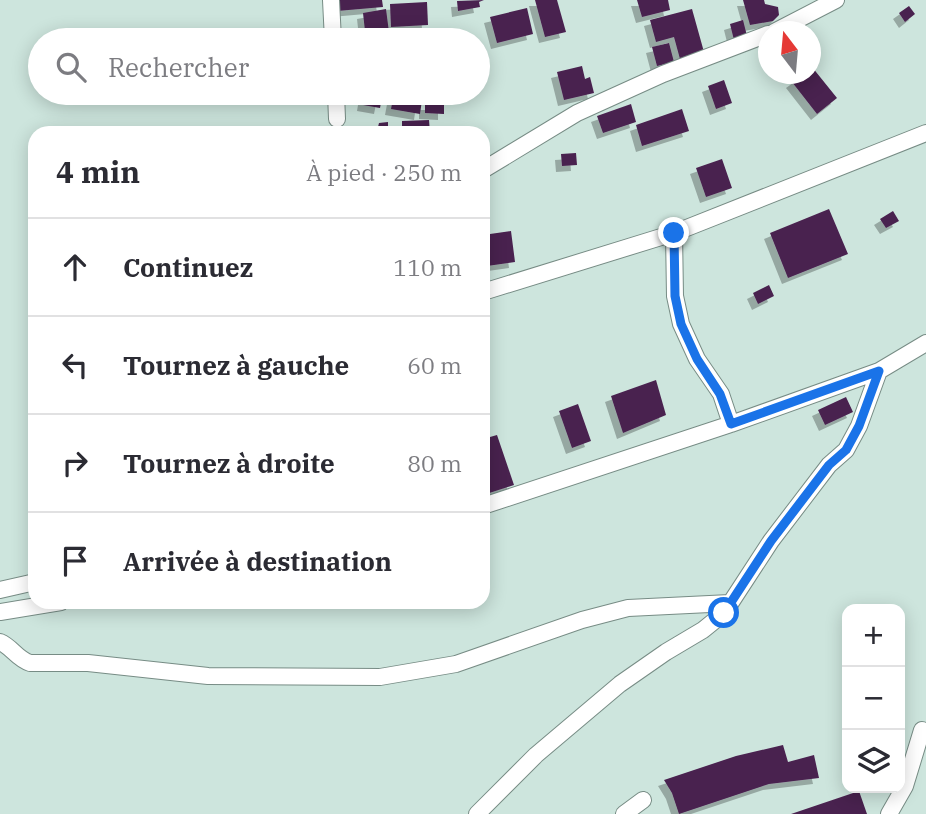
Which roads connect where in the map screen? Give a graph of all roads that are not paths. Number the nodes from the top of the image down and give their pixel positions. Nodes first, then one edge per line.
1 (331, 0) edge
2 (836, 0) edge
3 (795, 21) edge
4 (332, 28) edge
5 (758, 38) edge
6 (336, 105) edge
7 (337, 119) dead end
8 (926, 133) edge
9 (490, 166) edge
10 (674, 233) junction
11 (490, 290) edge
12 (926, 343) edge
13 (879, 371) junction
14 (731, 424) junction
15 (490, 504) edge
16 (28, 584) edge
17 (0, 590) edge
18 (730, 603) junction
19 (28, 607) edge
20 (0, 612) edge
21 (0, 642) edge
22 (922, 730) dead end
23 (643, 800) dead end
24 (477, 814) edge
25 (624, 814) edge
26 (888, 814) edge

1 - 4 street
2 - 3 street
5 - 9 street
6 - 7 street
8 - 10 street
10 - 11 street
10 - 14 street
12 - 13 street
13 - 14 street
13 - 18 street
14 - 15 street
16 - 17 street
18 - 21 street
18 - 24 street
19 - 20 street
22 - 26 street
23 - 25 street

